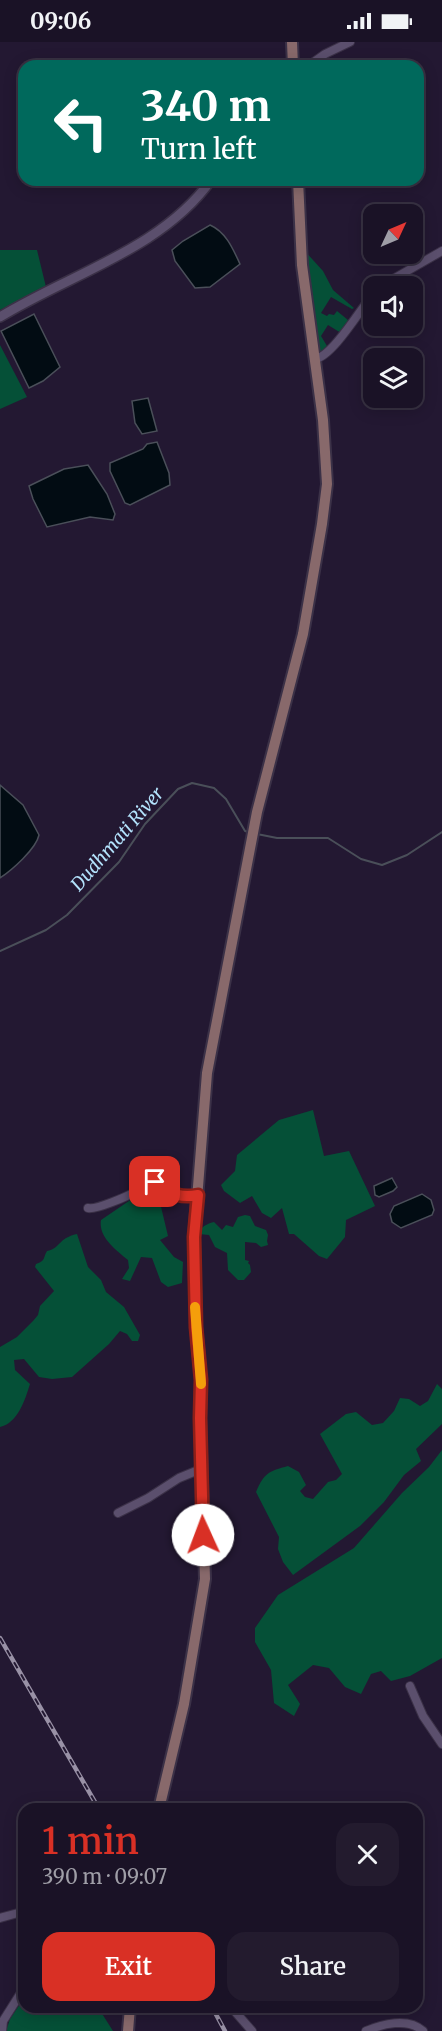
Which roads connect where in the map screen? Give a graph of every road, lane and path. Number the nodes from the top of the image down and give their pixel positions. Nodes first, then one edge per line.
1 (292, 42) edge
2 (350, 42) edge
3 (293, 60) edge
4 (316, 60) edge
5 (206, 186) edge
6 (298, 186) edge
7 (442, 251) edge
8 (398, 276) edge
9 (363, 306) edge
10 (0, 317) edge
11 (315, 359) junction
12 (198, 1195) junction
13 (88, 1208) dead end
14 (201, 1469) junction
15 (118, 1514) dead end
16 (410, 1686) dead end
17 (442, 1744) edge
18 (160, 1803) edge
19 (18, 1913) dead end
20 (0, 1918) edge
21 (18, 1997) edge
22 (130, 2013) edge
23 (236, 2013) edge
24 (2, 2031) edge
25 (128, 2031) edge
26 (252, 2031) edge
27 (366, 2031) edge
28 (423, 2031) edge

1 - 3 main road
2 - 4 street
5 - 10 street
6 - 11 main road
7 - 8 street
9 - 11 street
11 - 12 main road
12 - 13 street
12 - 14 main road
14 - 15 street
14 - 18 main road
16 - 17 street
19 - 20 street
21 - 24 street
22 - 25 main road
23 - 26 street
27 - 28 street

